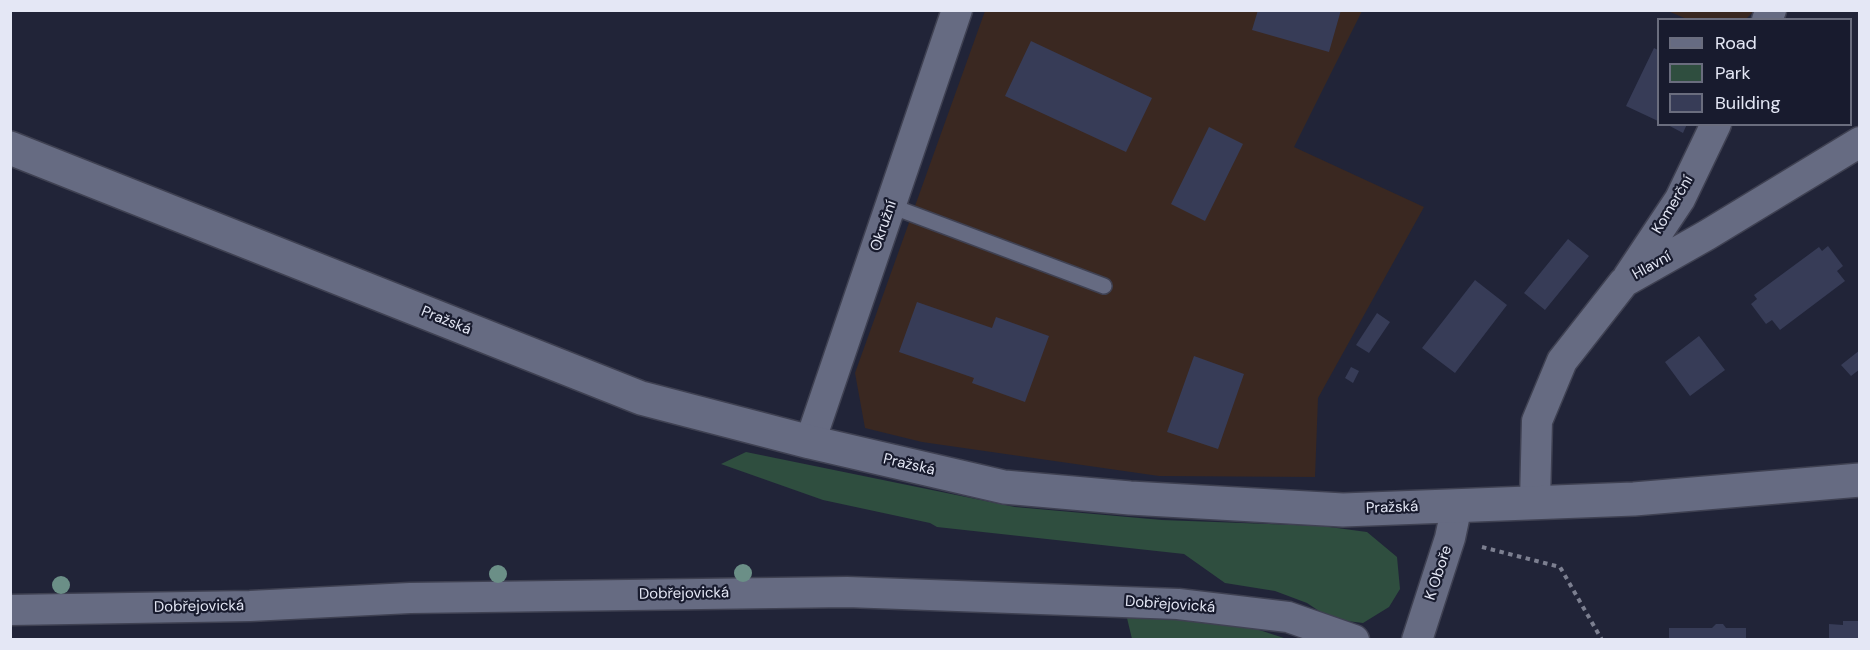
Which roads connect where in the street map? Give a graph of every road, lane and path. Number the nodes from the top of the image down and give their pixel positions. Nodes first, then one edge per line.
1 (957, 10) edge
2 (1715, 126) edge
3 (1860, 142) edge
4 (10, 148) edge
5 (891, 206) junction
6 (1624, 282) junction
7 (1104, 286) dead end
8 (810, 442) junction
9 (1860, 480) edge
10 (1535, 501) junction
11 (1457, 506) junction
12 (1482, 547) dead end
13 (10, 610) edge
14 (1354, 639) edge
15 (1417, 639) edge
16 (1602, 639) edge

1 - 5 street, Okružní
2 - 6 street, Komerční
3 - 6 street, Hlavní
4 - 8 main road, Pražská
5 - 7 lane
5 - 8 street, Okružní
6 - 10 street, Hlavní
8 - 11 main road, Pražská
9 - 10 main road, Pražská
10 - 11 main road, Pražská
11 - 15 street, K Oboře
12 - 16 path
13 - 14 street, Dobřejovická

